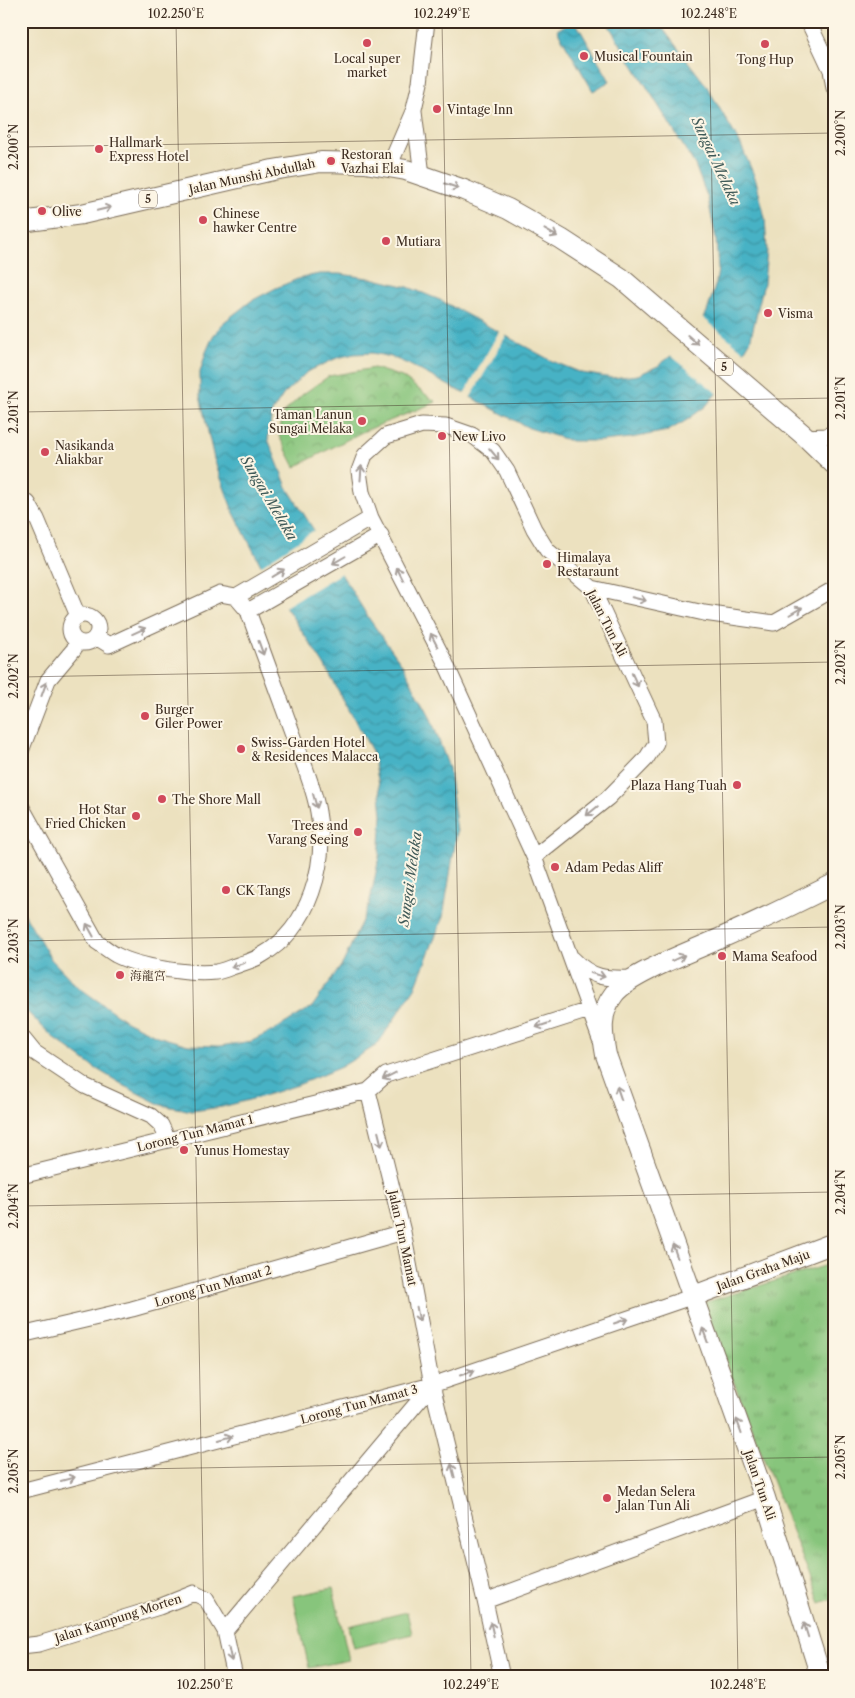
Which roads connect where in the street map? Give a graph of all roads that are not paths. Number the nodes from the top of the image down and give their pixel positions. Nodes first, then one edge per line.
1 (427, 21) edge
2 (808, 21) edge
3 (833, 70) edge
4 (834, 88) edge
5 (414, 109) junction
6 (390, 167) junction
7 (422, 175) junction
8 (21, 222) edge
9 (799, 432) junction
10 (834, 433) edge
11 (834, 464) edge
12 (21, 499) edge
13 (371, 518) junction
14 (381, 536) junction
15 (592, 588) junction
16 (834, 589) edge
17 (236, 597) junction
18 (248, 611) junction
19 (78, 616) junction
20 (96, 637) junction
21 (77, 642) junction
22 (21, 751) edge
23 (21, 806) edge
24 (534, 858) junction
25 (834, 884) edge
26 (570, 955) junction
27 (633, 978) junction
28 (589, 1010) junction
29 (21, 1036) edge
30 (606, 1055) junction
31 (368, 1091) junction
32 (168, 1140) junction
33 (21, 1176) edge
34 (403, 1232) junction
35 (834, 1244) edge
36 (691, 1297) junction
37 (21, 1335) edge
38 (432, 1385) junction
39 (21, 1491) edge
40 (765, 1498) junction
41 (485, 1601) junction
42 (225, 1631) junction
43 (21, 1646) edge
44 (234, 1677) edge
45 (502, 1677) edge
46 (821, 1677) edge

1 - 5 street
2 - 3 street
3 - 4 street
5 - 6 street
5 - 7 street
6 - 7 main road, Jalan Munshi Abdullah / 5
8 -> 6 main road, Jalan Munshi Abdullah / 5
7 -> 9 main road, Jalan Munshi Abdullah / 5
9 - 10 street
9 - 11 main road, Jalan Munshi Abdullah
12 - 19 street
13 - 14 street, Jalan Tun Ali
13 -> 15 street, Jalan Tun Ali
17 -> 13 street
14 -> 18 street
24 -> 14 street, Jalan Tun Ali
15 -> 16 street
15 -> 24 street, Jalan Tun Ali
17 - 18 street
20 -> 17 street
18 -> 23 street
19 - 20 street
19 - 21 street
20 - 21 street
22 -> 21 street
24 - 26 street, Jalan Tun Ali
27 -> 25 main road, Jalan Tun Ali
26 -> 27 street
26 - 28 street, Jalan Tun Ali
27 - 30 main road, Jalan Tun Ali
28 - 30 street, Jalan Tun Ali
28 -> 31 street
29 - 32 street
36 -> 30 main road, Jalan Tun Ali
31 - 32 street, Lorong Tun Mamat 1
31 -> 34 street, Jalan Tun Mamat
32 - 33 street, Lorong Tun Mamat 1
34 - 37 street, Lorong Tun Mamat 2
34 -> 38 street, Jalan Tun Mamat
35 - 36 main road, Jalan Graha Maju
38 -> 36 street, Lorong Tun Mamat 3
40 -> 36 main road, Jalan Tun Ali
39 -> 38 street, Lorong Tun Mamat 3
41 -> 38 street, Jalan Tun Mamat
38 - 42 street
40 - 41 street
46 -> 40 main road, Jalan Tun Ali
45 -> 41 street, Jalan Tun Mamat
42 - 43 street, Jalan Kampung Morten
42 -> 44 street, Jalan Kampung Morten

